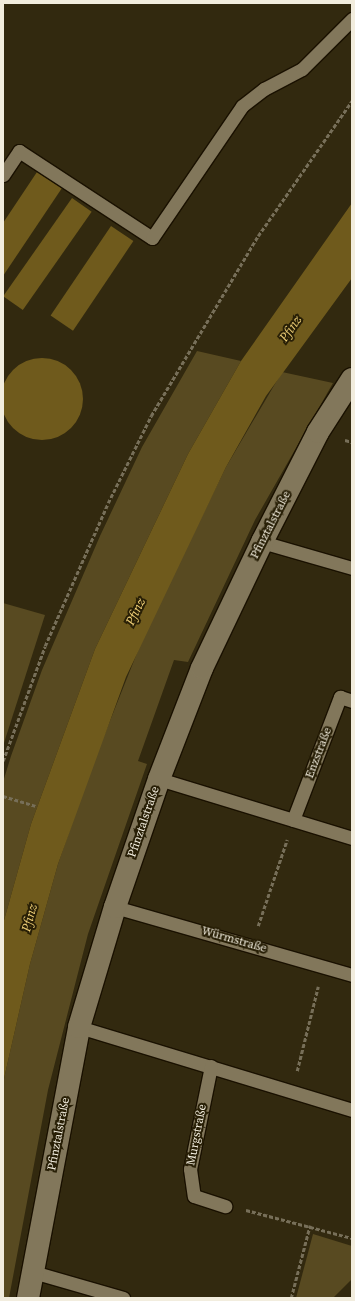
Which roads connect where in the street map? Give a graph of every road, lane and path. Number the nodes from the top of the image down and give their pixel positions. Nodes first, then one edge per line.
1 (352, 19) edge
2 (352, 101) edge
3 (3, 175) edge
4 (349, 388) edge
5 (262, 542) junction
6 (352, 568) edge
7 (352, 701) edge
8 (3, 760) edge
9 (159, 779) junction
10 (3, 796) edge
11 (36, 806) dead end
12 (293, 820) junction
13 (352, 838) edge
14 (115, 907) junction
15 (252, 945) junction
16 (323, 967) junction
17 (352, 975) edge
18 (79, 1027) junction
19 (211, 1066) junction
20 (292, 1092) junction
21 (352, 1110) edge
22 (225, 1206) joint
23 (310, 1225) junction
24 (352, 1238) edge
25 (33, 1272) junction
26 (28, 1298) edge
27 (123, 1298) edge
28 (291, 1298) edge

1 - 3 lane
2 - 8 path
4 - 5 street, Pfinztalstraße
5 - 6 lane
5 - 9 street, Pfinztalstraße
7 - 12 lane, Enzstraße
9 - 12 lane
9 - 14 street, Pfinztalstraße
10 - 11 path
12 - 13 lane
12 - 15 path
14 - 15 lane, Würmstraße
14 - 18 street, Pfinztalstraße
15 - 16 lane, Würmstraße
16 - 17 lane, Würmstraße
16 - 20 path
18 - 19 lane
18 - 25 street, Pfinztalstraße
19 - 20 lane
19 - 22 lane, Murgstraße
20 - 21 lane
22 - 23 path
23 - 24 path
23 - 28 path
25 - 26 street, Pfinztalstraße
25 - 27 lane

